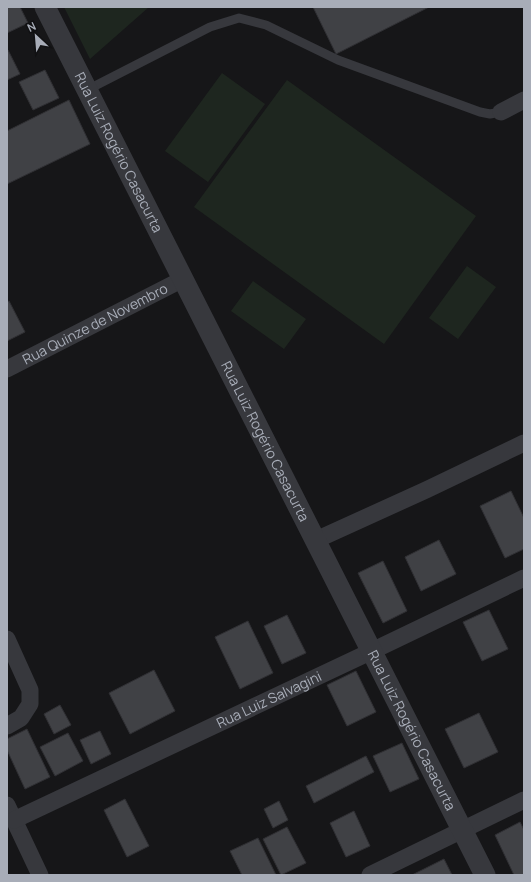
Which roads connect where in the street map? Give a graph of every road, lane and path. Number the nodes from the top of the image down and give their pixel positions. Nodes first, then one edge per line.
1 (45, 7) edge
2 (87, 90) junction
3 (524, 100) edge
4 (502, 112) joint
5 (183, 279) junction
6 (7, 370) edge
7 (524, 443) edge
8 (316, 540) junction
9 (524, 578) edge
10 (7, 639) edge
11 (372, 651) junction
12 (7, 726) edge
13 (524, 800) edge
14 (11, 813) edge
15 (462, 830) junction
16 (40, 875) edge
17 (370, 875) edge
18 (485, 875) edge

1 - 2 street, Rua Luiz Rogério Casacurta
2 - 4 lane
2 - 5 street, Rua Luiz Rogério Casacurta
3 - 4 street
5 - 6 street, Rua Quinze de Novembro
5 - 8 street, Rua Luiz Rogério Casacurta
7 - 8 street
8 - 11 street, Rua Luiz Rogério Casacurta
9 - 11 street, Rua Luiz Salvagini
10 - 12 street
11 - 14 street, Rua Luiz Salvagini
11 - 15 street, Rua Luiz Rogério Casacurta
13 - 15 street
14 - 16 street
15 - 17 street
15 - 18 street, Rua Luiz Rogério Casacurta

